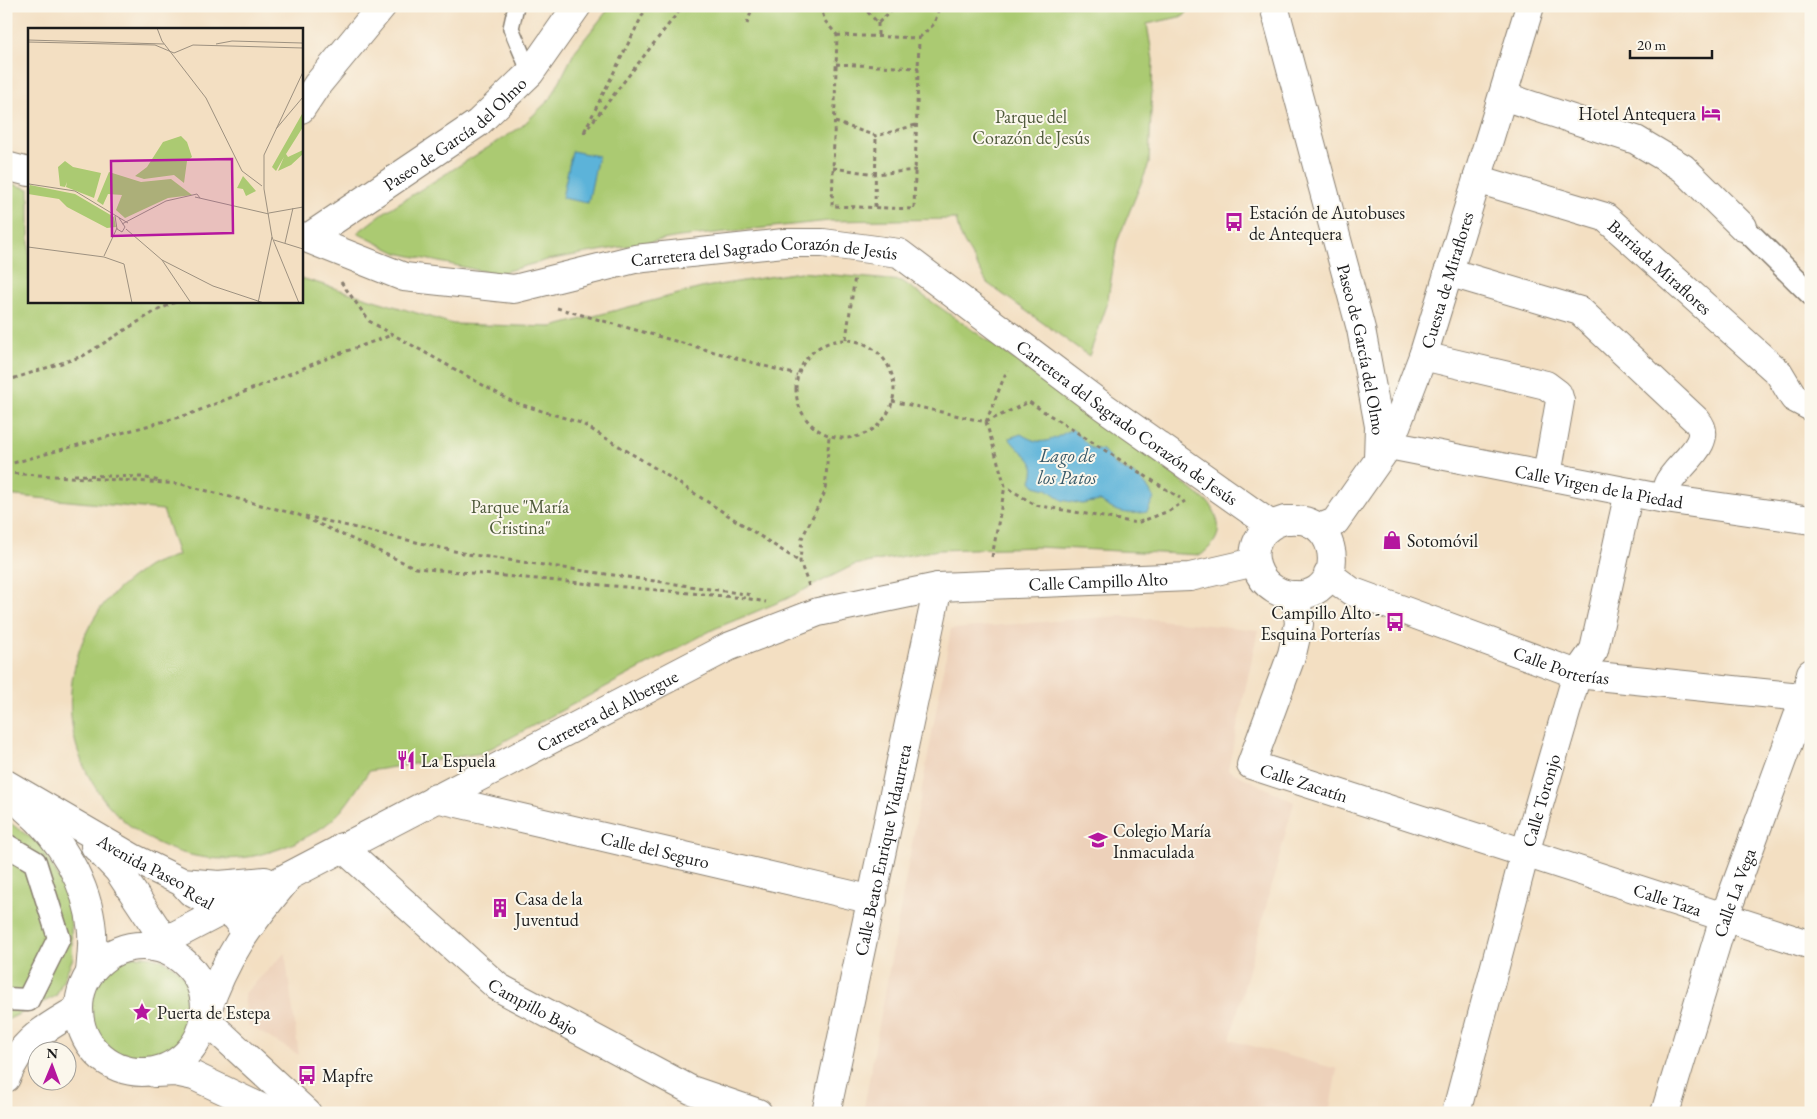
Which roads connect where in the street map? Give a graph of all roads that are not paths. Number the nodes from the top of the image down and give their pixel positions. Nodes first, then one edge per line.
1 (382, 6) edge
2 (516, 6) edge
3 (577, 6) edge
4 (1274, 6) edge
5 (1530, 6) edge
6 (530, 74) junction
7 (1502, 96) junction
8 (302, 108) edge
9 (6, 166) edge
10 (28, 172) edge
11 (1477, 179) junction
12 (1743, 227) joint
13 (305, 237) edge
14 (1448, 272) junction
15 (1811, 294) edge
16 (1423, 356) junction
17 (1811, 408) edge
18 (1384, 453) junction
19 (1547, 475) junction
20 (1629, 492) junction
21 (1665, 499) junction
22 (1811, 520) edge
23 (1271, 525) junction
24 (1320, 528) junction
25 (1255, 562) junction
26 (1328, 574) junction
27 (938, 587) junction
28 (1296, 595) junction
29 (1576, 674) junction
30 (1809, 689) edge
31 (6, 784) edge
32 (6, 792) edge
33 (436, 798) junction
34 (58, 815) junction
35 (6, 845) edge
36 (342, 847) junction
37 (1525, 853) junction
38 (293, 872) junction
39 (122, 876) junction
40 (182, 882) junction
41 (873, 900) junction
42 (87, 908) junction
43 (224, 909) junction
44 (1724, 918) junction
45 (243, 935) junction
46 (1811, 946) edge
47 (164, 947) junction
48 (90, 973) junction
49 (6, 999) edge
50 (78, 1009) junction
51 (206, 1016) junction
52 (44, 1029) junction
53 (6, 1047) edge
54 (153, 1073) junction
55 (6, 1078) edge
56 (272, 1113) edge
57 (307, 1113) edge
58 (758, 1113) edge
59 (826, 1113) edge
60 (1456, 1113) edge
61 (1665, 1113) edge

1 - 8 street
2 - 6 lane
3 - 6 street, Paseo de García del Olmo
4 - 18 street, Paseo de García del Olmo
5 - 7 street, Cuesta de Miraflores
6 - 13 street, Paseo de García del Olmo
7 - 11 street, Cuesta de Miraflores
7 - 12 street
9 - 10 street
11 - 14 street, Cuesta de Miraflores
11 - 17 street, Barriada Miraflores
12 - 15 street
13 - 23 street, Carretera del Sagrado Corazón de Jesús
14 - 16 street, Cuesta de Miraflores
14 - 21 street
16 - 18 street, Cuesta de Miraflores
16 - 19 street
18 - 19 street, Calle Virgen de la Piedad
18 - 24 street, Cuesta de Miraflores
19 - 20 street, Calle Virgen de la Piedad
20 - 21 street, Calle Virgen de la Piedad
20 - 29 street, Calle Toronjo
21 - 22 street, Calle Virgen de la Piedad
23 - 24 street
23 - 25 street
24 - 26 street
25 - 27 street, Calle Campillo Alto
25 - 28 street
26 - 28 street
26 - 29 street, Calle Porterías
27 - 33 street, Carretera del Albergue
27 - 41 street, Calle Beato Enrique Vidaurreta
28 - 37 street, Calle Zacatín
29 - 30 street, Calle Porterías
29 - 37 street, Calle Toronjo
30 - 44 street, Calle La Vega
31 - 34 street, Avenida Paseo Real
32 - 42 street
33 - 36 street, Carretera del Albergue
33 - 41 street, Calle del Seguro
34 - 39 street, Avenida Paseo Real
34 - 40 street, Avenida Paseo Real
35 - 49 street
36 - 38 street, Carretera del Albergue
36 - 58 street, Campillo Bajo
37 - 44 street, Calle Taza
37 - 60 street, Calle Toronjo
38 - 40 street, Carretera del Albergue
38 - 43 street, Carretera del Albergue
38 - 45 street, Carretera del Albergue
39 - 42 street, Avenida Paseo Real
39 - 47 street, Avenida Paseo Real
40 - 43 street, Avenida Paseo Real
41 - 59 street, Calle Beato Enrique Vidaurreta
42 - 48 street
43 - 45 street, Avenida Paseo Real
43 - 47 street, Carretera del Albergue
44 - 46 street, Calle Taza
44 - 61 street, Calle La Vega
45 - 51 street, Carretera del Albergue
47 - 48 street
47 - 51 street
48 - 50 street
50 - 52 street
50 - 54 street
51 - 54 street
51 - 57 street
52 - 53 lane
52 - 55 street
54 - 56 street

